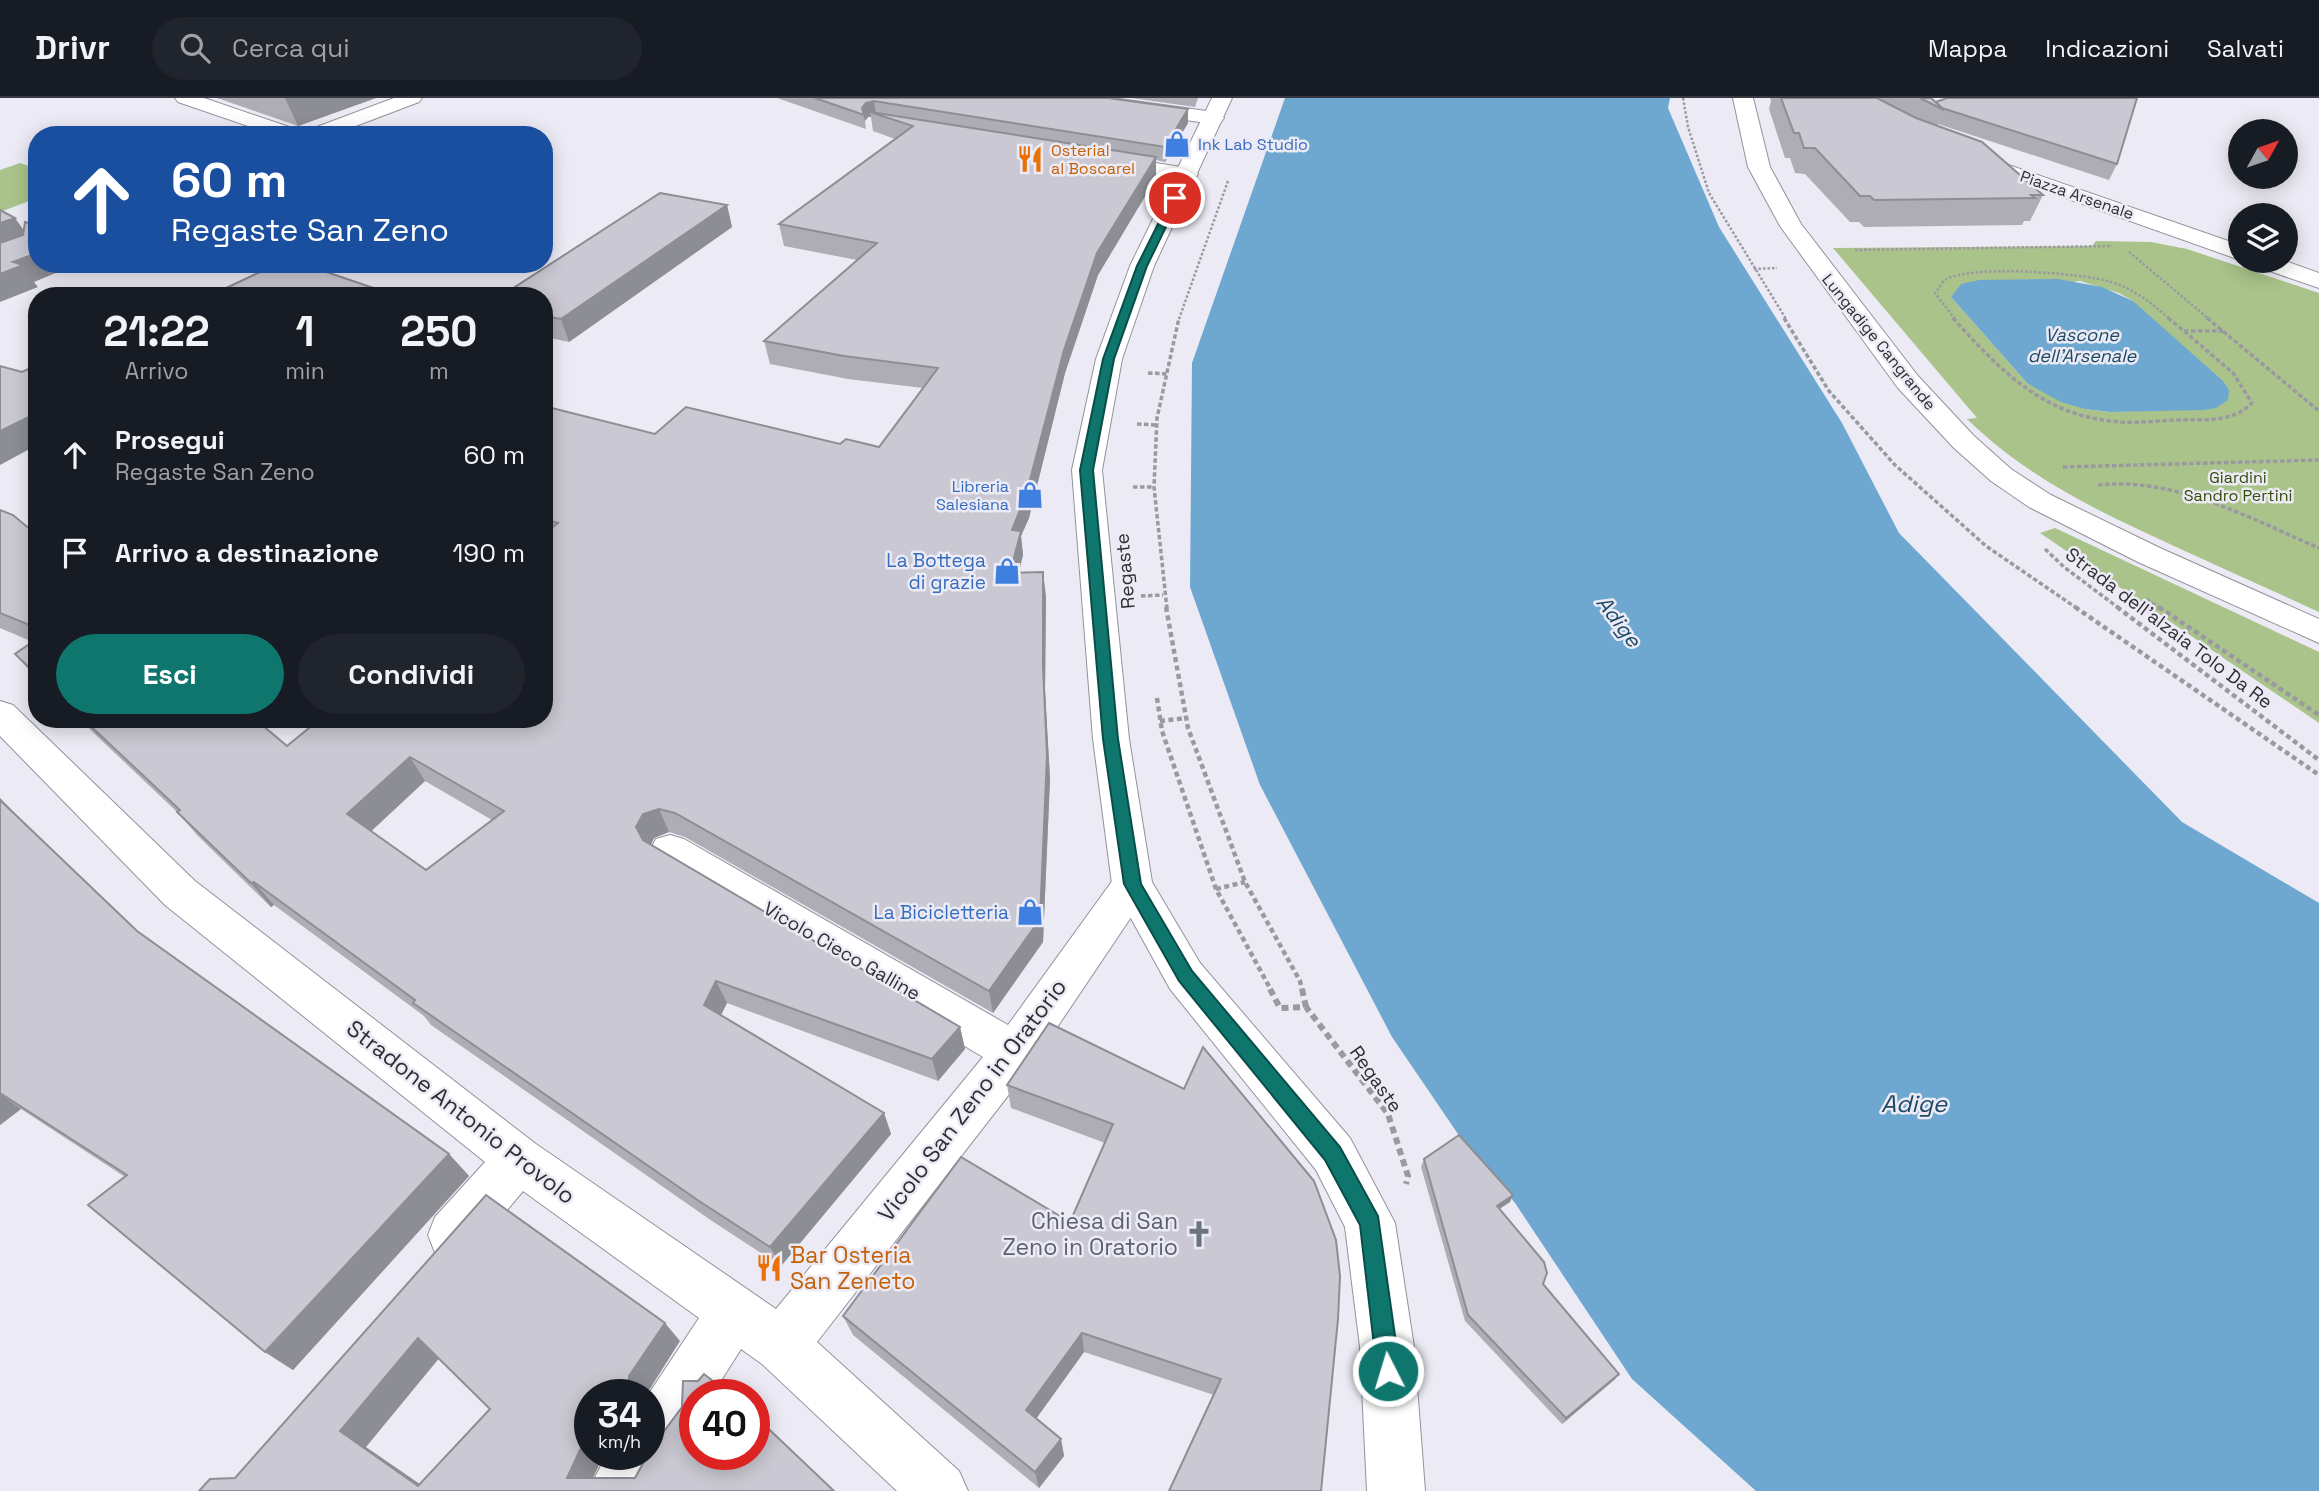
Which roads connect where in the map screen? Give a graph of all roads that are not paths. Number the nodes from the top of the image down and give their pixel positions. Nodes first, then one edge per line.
1 (185, 98) edge
2 (412, 98) edge
3 (1070, 98) edge
4 (1743, 98) edge
5 (1218, 108) edge
6 (267, 126) edge
7 (337, 126) edge
8 (1947, 148) edge
9 (1091, 159) edge
10 (1187, 174) junction
11 (2228, 249) edge
12 (2297, 273) edge
13 (2319, 281) edge
14 (2319, 632) edge
15 (0, 714) edge
16 (670, 850) dead end
17 (1132, 884) junction
18 (1015, 1052) junction
19 (519, 1160) junction
20 (419, 1273) edge
21 (734, 1313) junction
22 (781, 1345) junction
23 (665, 1418) edge
24 (631, 1470) edge
25 (617, 1491) edge
26 (939, 1491) edge
27 (1396, 1491) edge

1 - 6 street
2 - 7 street
3 - 5 street
4 - 14 street, Lungadige Cangrande
5 - 10 street
8 - 11 street, Piazza Arsenale
9 - 10 street
10 - 17 street
12 - 13 street
15 - 19 street, Stradone Antonio Provolo
16 - 18 street, Vicolo Cieco Galline
17 - 18 street, Vicolo San Zeno in Oratorio
17 - 27 street
18 - 22 street, Vicolo San Zeno in Oratorio
19 - 20 street
19 - 21 street, Stradone Antonio Provolo
21 - 22 street, Stradone Antonio Provolo
21 - 23 street
22 - 26 street, Stradone Antonio Provolo
24 - 25 street

